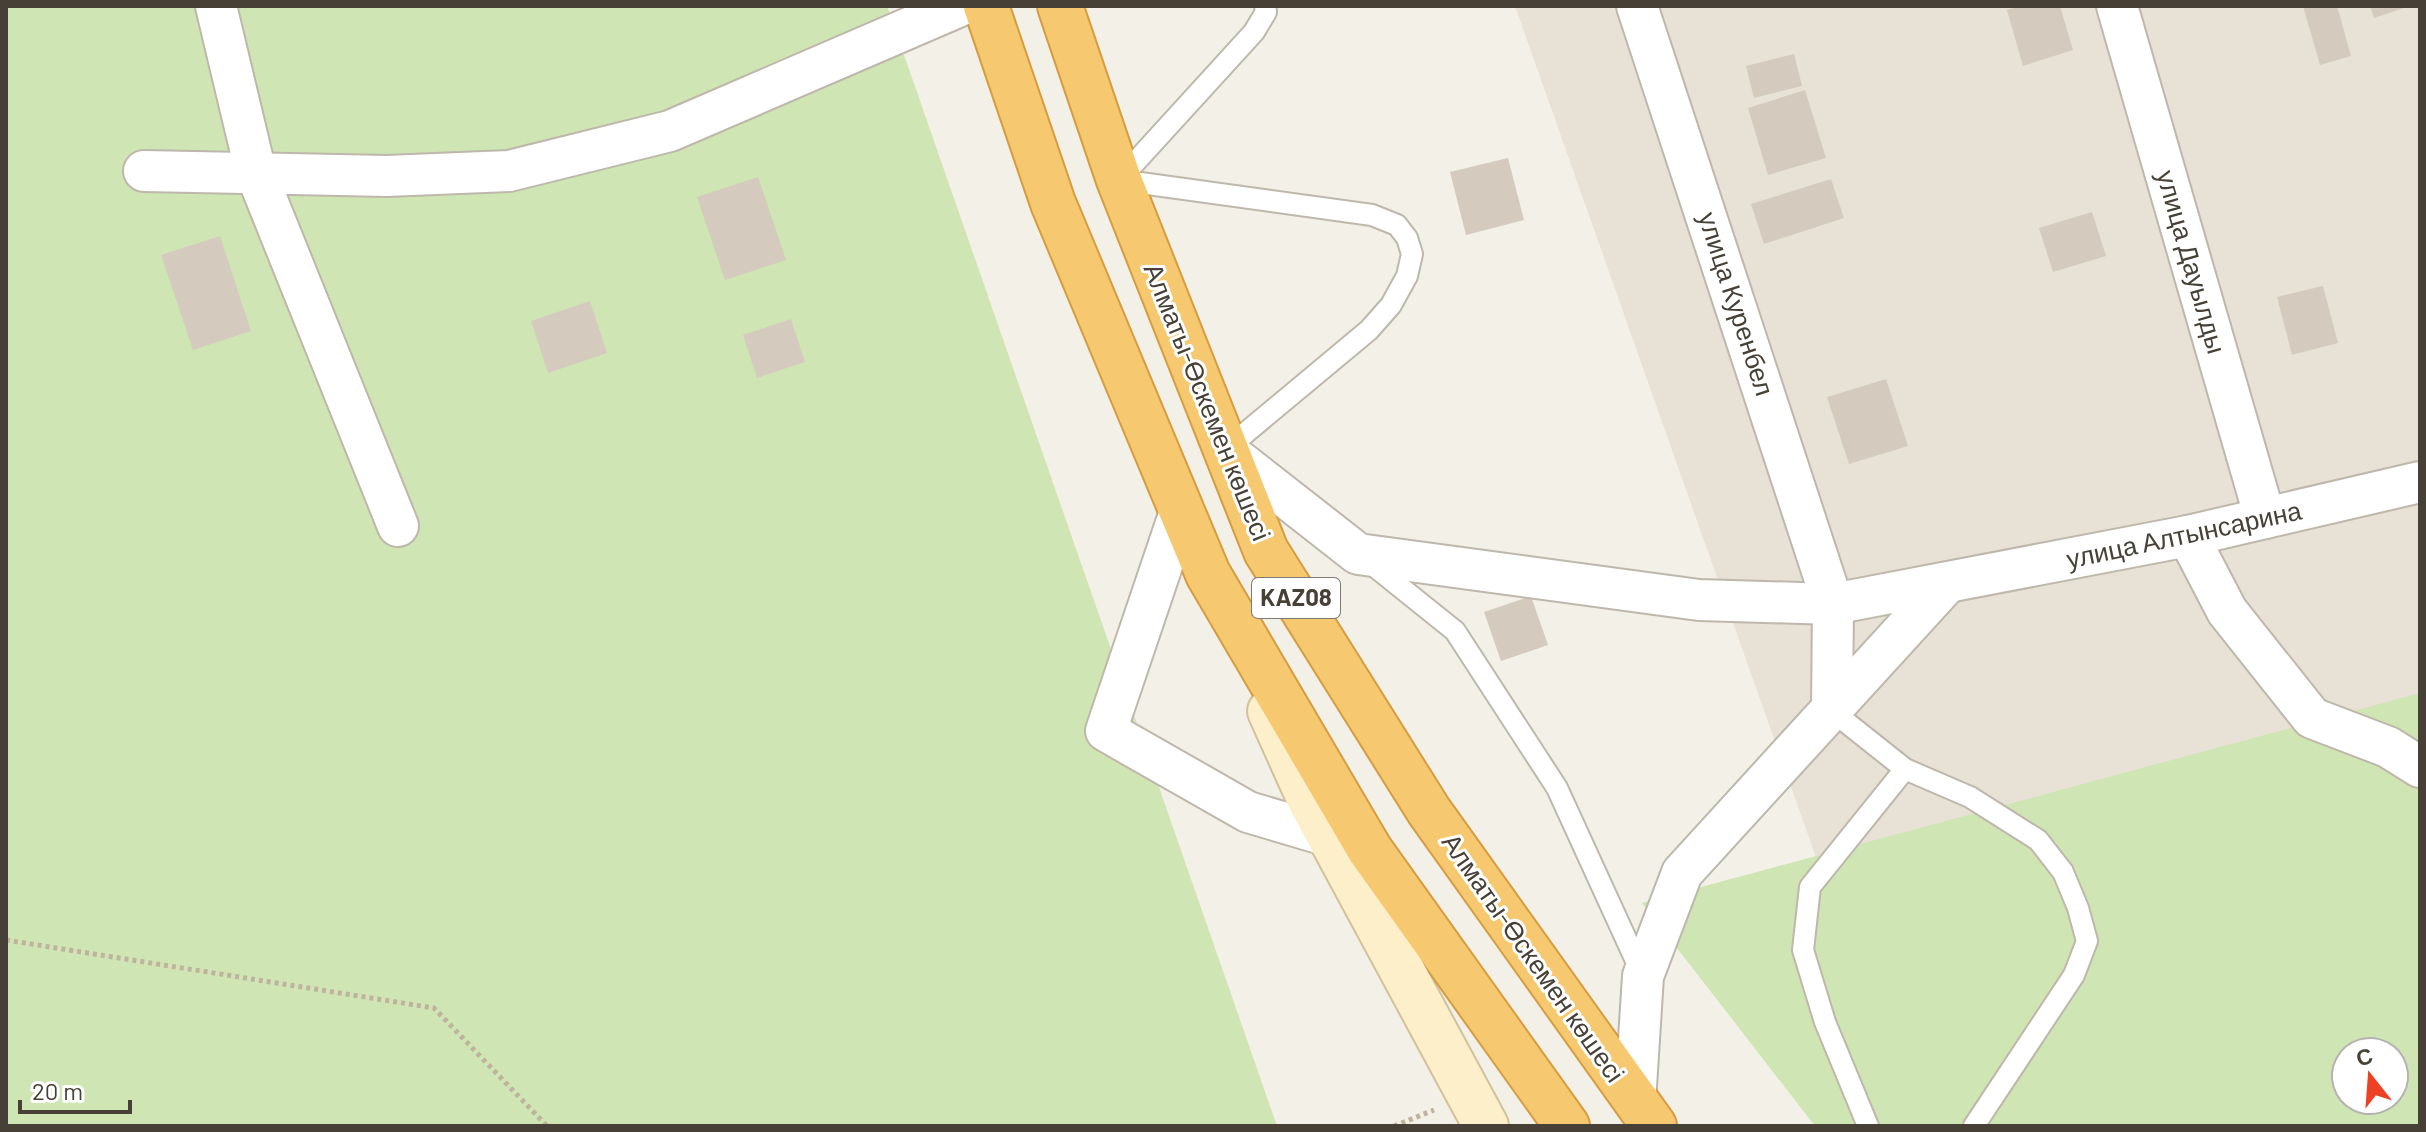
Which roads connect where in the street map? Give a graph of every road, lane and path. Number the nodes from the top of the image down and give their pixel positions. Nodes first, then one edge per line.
1 (216, 6) edge
2 (960, 6) edge
3 (986, 6) edge
4 (1060, 6) edge
5 (1265, 6) edge
6 (1637, 6) edge
7 (2117, 6) edge
8 (144, 171) dead end
9 (256, 173) junction
10 (1119, 180) junction
11 (1225, 450) junction
12 (2420, 482) edge
13 (1181, 509) junction
14 (2265, 518) junction
15 (398, 526) dead end
16 (2188, 536) junction
17 (1358, 554) junction
18 (1208, 574) junction
19 (1946, 584) junction
20 (1833, 604) junction
21 (1832, 711) junction
22 (2420, 767) edge
23 (1905, 769) junction
24 (1329, 836) junction
25 (6, 940) edge
26 (1643, 976) junction
27 (1644, 1114) edge
28 (547, 1126) edge
29 (1486, 1126) edge
30 (1567, 1126) edge
31 (1868, 1126) edge
32 (1974, 1126) edge

1 - 9 street
2 - 9 street
3 - 13 highway, KAZ08
4 - 10 highway, Алматы-Өскемен көшесі / KAZ08
5 - 10 lane
6 - 20 street, улица Куренбел
7 - 14 street, улица Дауылды
8 - 9 street
9 - 15 street
10 - 11 highway, Алматы-Өскемен көшесі / KAZ08
10 - 11 lane
11 - 17 street
11 - 27 highway, Алматы-Өскемен көшесі / KAZ08
12 - 14 street, улица Алтынсарина
13 - 18 highway, KAZ08
13 - 24 street
14 - 16 street, улица Алтынсарина
16 - 19 street, улица Алтынсарина
16 - 22 street
17 - 20 street, улица Алтынсарина
17 - 26 lane
18 - 24 main road
18 - 30 highway, KAZ08
19 - 20 street, улица Алтынсарина
19 - 21 street
20 - 21 street, улица Куренбел
21 - 23 lane
21 - 26 street
23 - 31 lane
23 - 32 lane
24 - 29 main road
25 - 28 path
26 - 27 street

